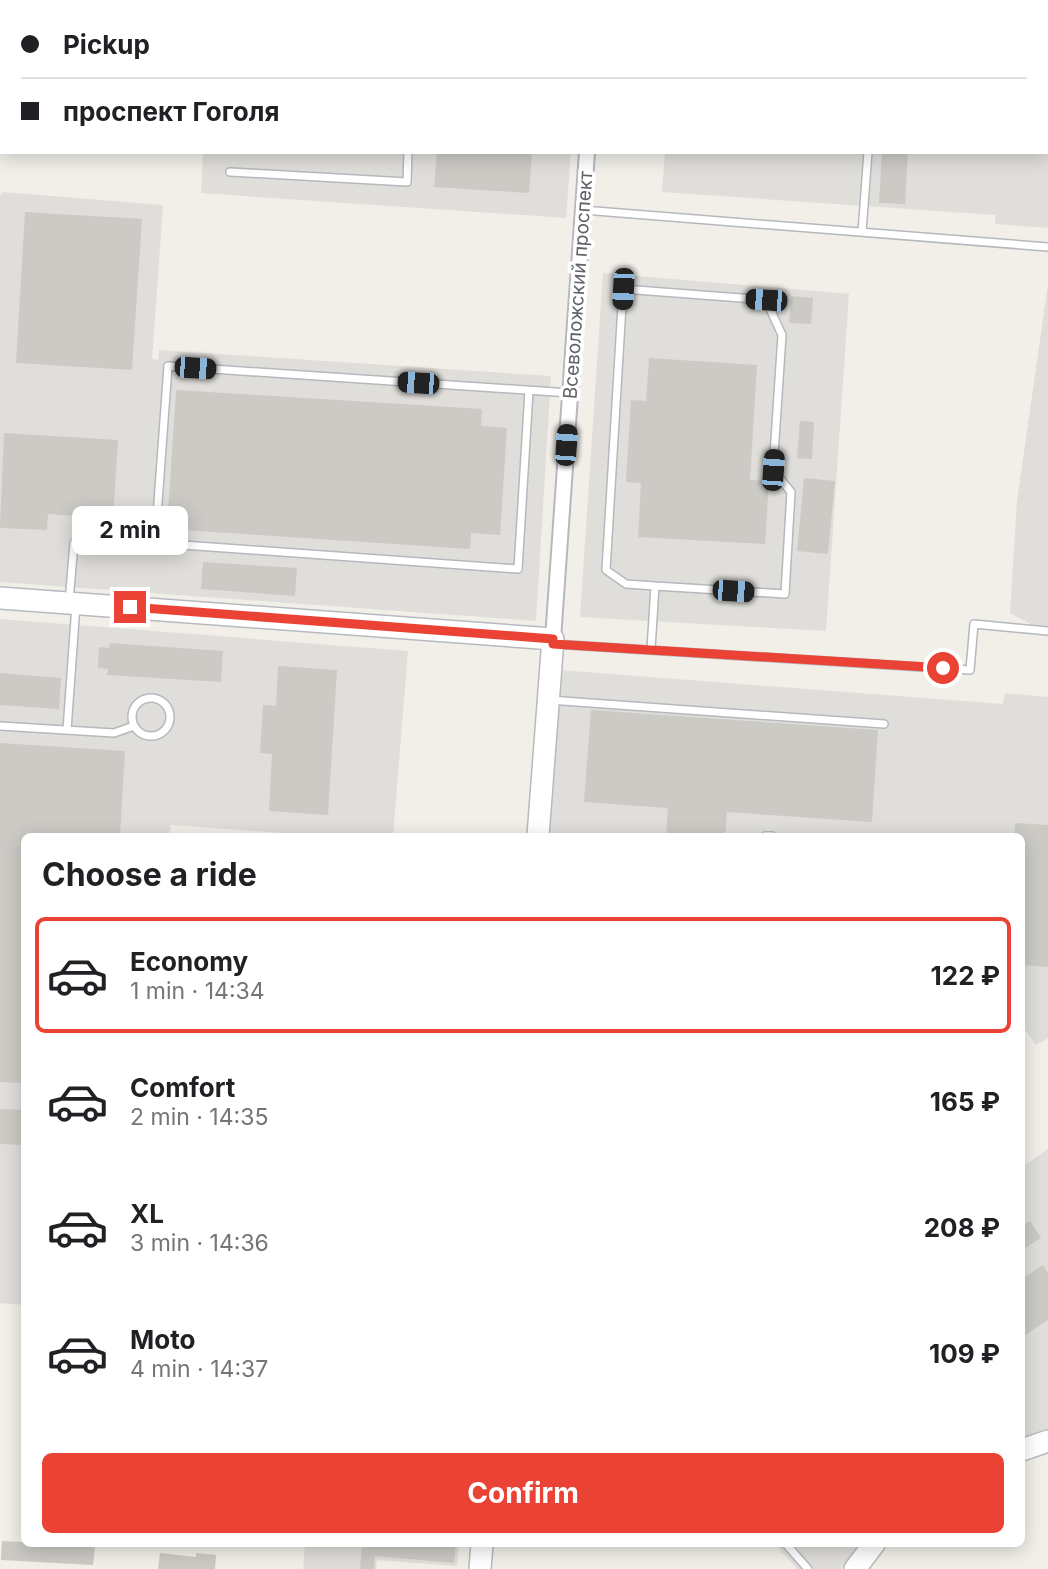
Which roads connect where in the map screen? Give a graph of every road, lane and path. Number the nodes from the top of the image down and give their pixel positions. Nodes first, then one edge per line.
1 (408, 154) edge
2 (587, 154) edge
3 (868, 154) edge
4 (230, 172) dead end
5 (583, 210) junction
6 (862, 232) junction
7 (1048, 247) edge
8 (529, 391) junction
9 (570, 393) junction
10 (74, 543) dead end
11 (655, 586) junction
12 (0, 598) edge
13 (73, 603) junction
14 (1048, 631) edge
15 (553, 642) junction
16 (651, 649) junction
17 (549, 700) junction
18 (884, 724) dead end
19 (0, 726) edge
20 (134, 726) junction
21 (67, 730) junction
22 (538, 833) edge
23 (1048, 1441) edge
24 (1025, 1449) edge
25 (482, 1547) edge
26 (789, 1547) edge
27 (872, 1547) edge
28 (480, 1569) edge
29 (808, 1569) edge
30 (855, 1569) edge

1 - 4 lane
2 - 5 street, Всеволожский проспект
3 - 6 lane
5 - 6 lane
5 - 9 street, Всеволожский проспект
6 - 7 lane
8 - 8 lane
8 - 9 lane
9 - 15 street, Всеволожский проспект
10 - 13 lane
11 - 11 lane
11 - 16 lane
12 - 13 street
13 - 15 street
13 - 21 lane
14 - 16 lane
15 - 16 lane
15 - 17 street, Всеволожский проспект
17 - 18 lane
17 - 22 street, Всеволожский проспект
19 - 21 lane
20 - 20 lane
20 - 21 lane
23 - 24 street
25 - 28 street
26 - 29 lane
27 - 30 street

